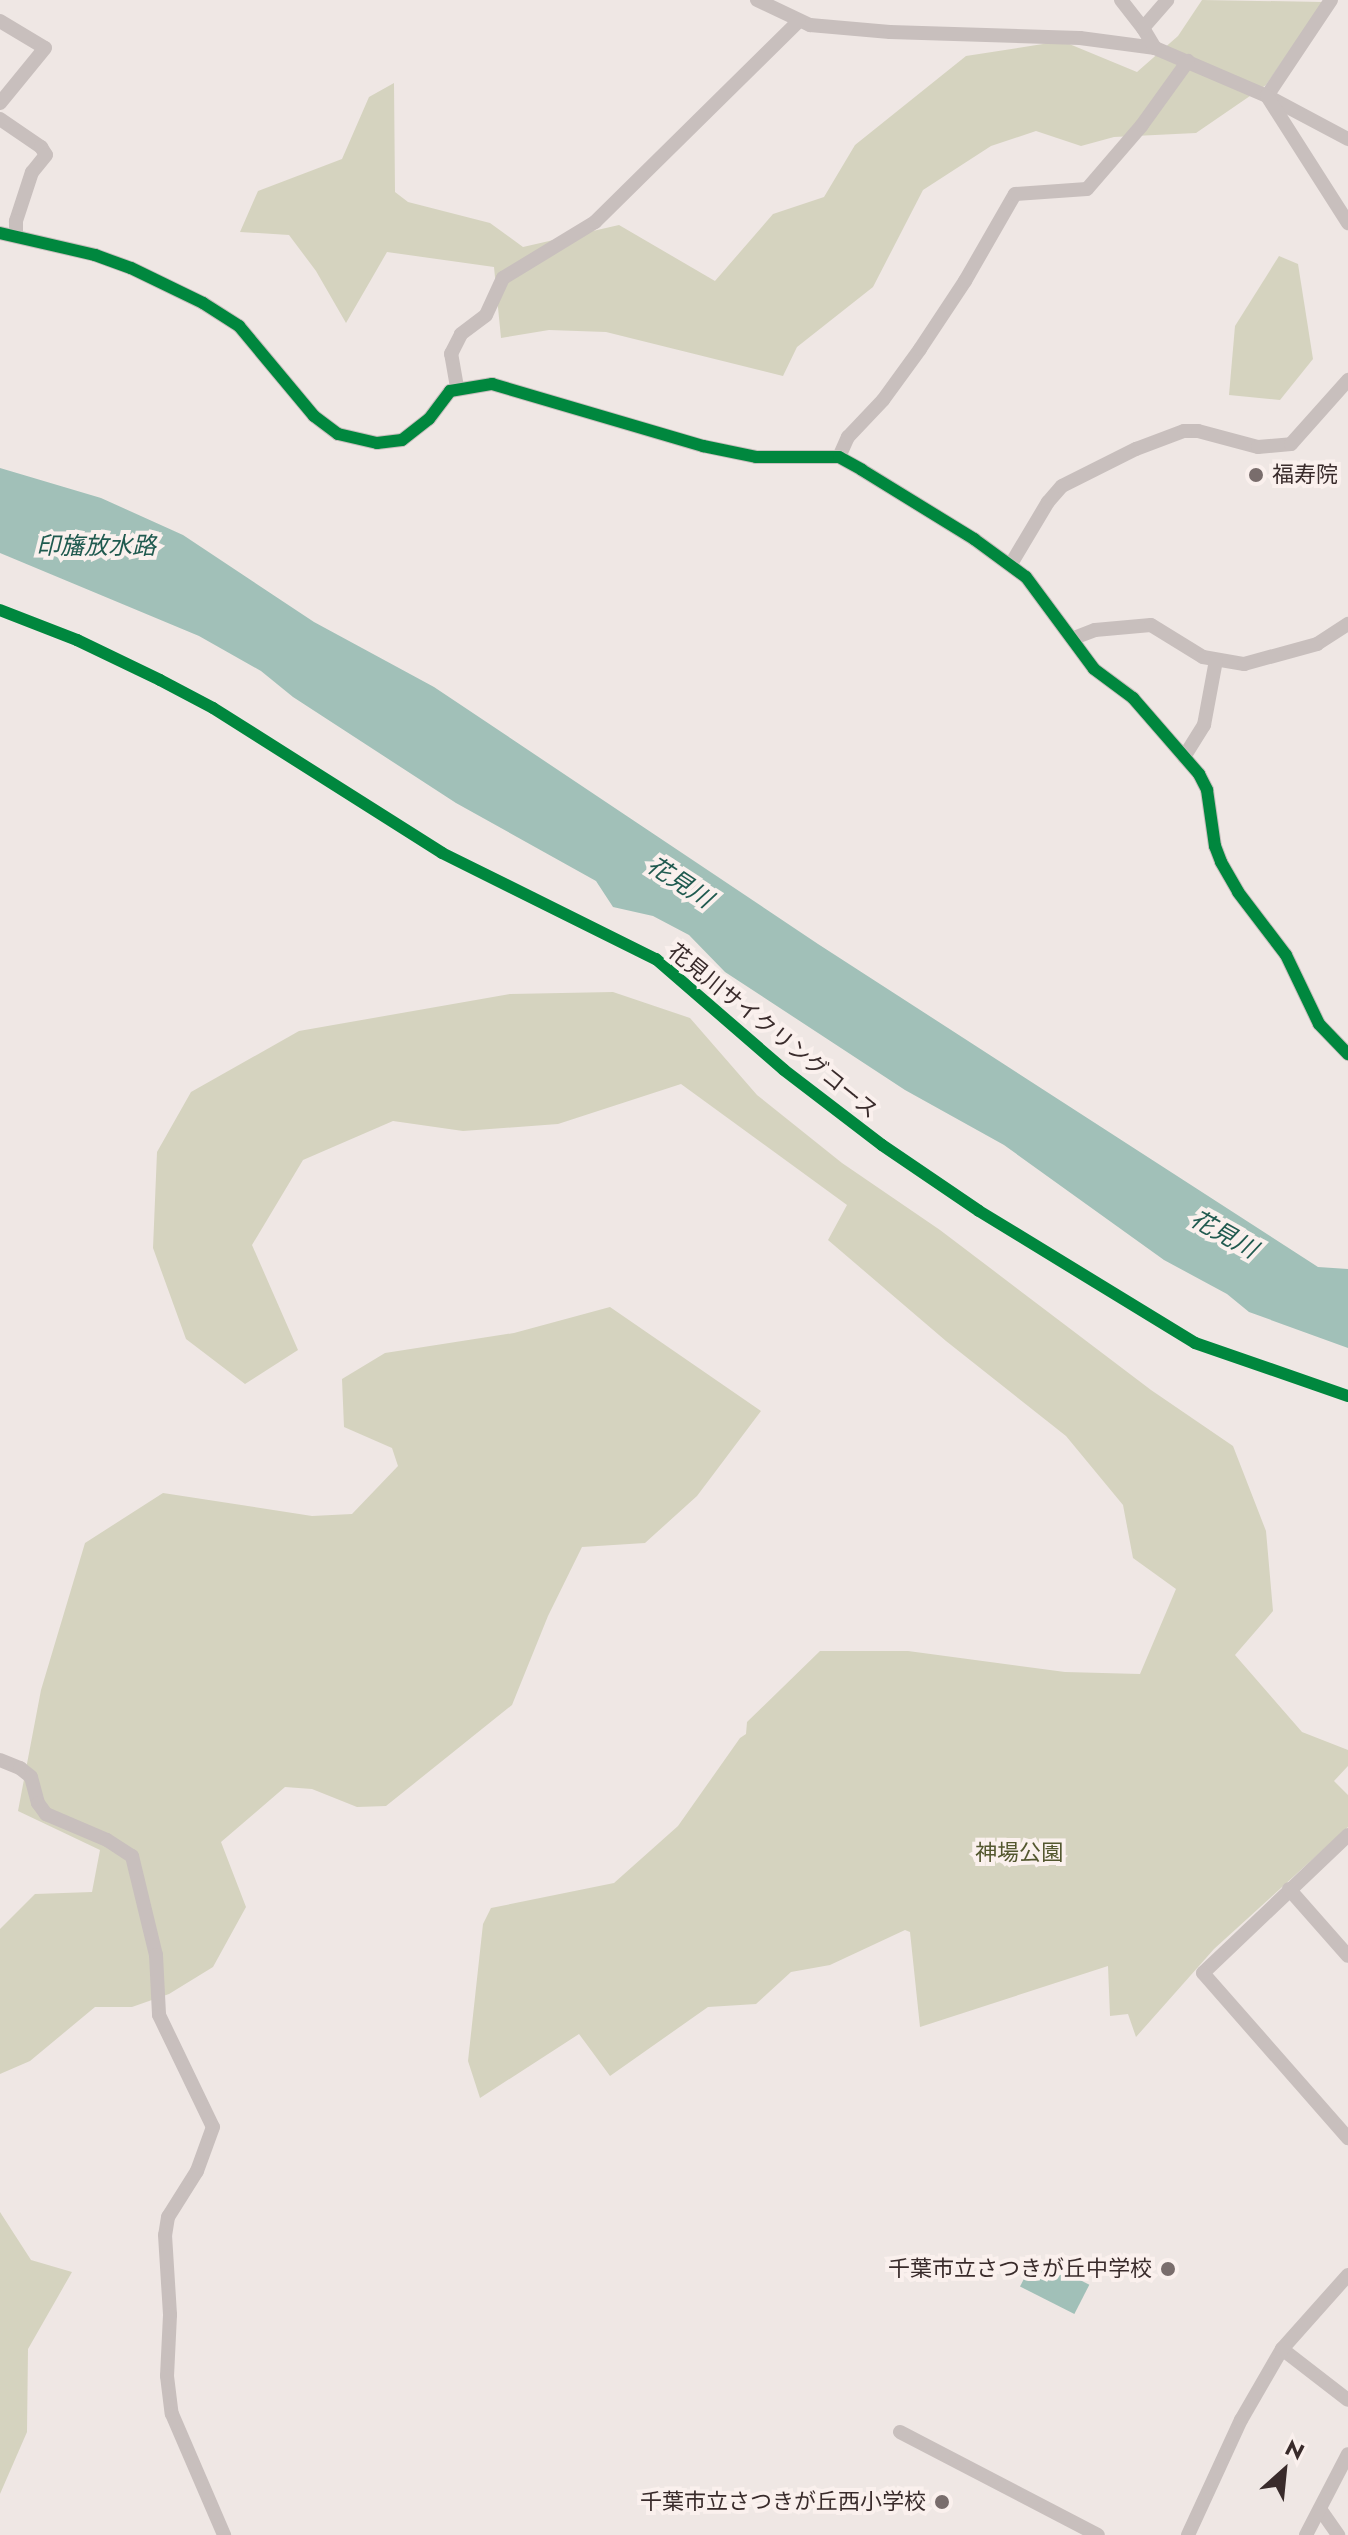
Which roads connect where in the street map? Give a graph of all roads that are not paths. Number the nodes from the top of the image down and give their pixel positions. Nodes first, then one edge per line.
1 (757, 0) edge
2 (1121, 0) edge
3 (1167, 0) edge
4 (1331, 0) edge
5 (0, 21) edge
6 (799, 21) junction
7 (1143, 28) junction
8 (1155, 48) junction
9 (1188, 61) junction
10 (1267, 96) junction
11 (0, 103) edge
12 (0, 119) edge
13 (1348, 139) edge
14 (1348, 223) edge
15 (0, 233) edge
16 (16, 236) junction
17 (1348, 380) edge
18 (457, 387) junction
19 (839, 457) junction
20 (1011, 564) junction
21 (1348, 624) edge
22 (1074, 638) junction
23 (1216, 660) junction
24 (1184, 757) junction
25 (1348, 1054) edge
26 (0, 1760) edge
27 (1348, 1835) edge
28 (1289, 1889) junction
29 (1348, 1956) edge
30 (1348, 2138) edge
31 (1348, 2275) edge
32 (1282, 2349) junction
33 (1348, 2400) edge
34 (900, 2432) dead end
35 (1348, 2454) edge
36 (1320, 2509) junction
37 (224, 2535) edge
38 (1098, 2535) edge
39 (1188, 2535) edge
40 (1306, 2535) edge
41 (1338, 2535) edge

1 - 6 street
2 - 7 street
3 - 7 street
4 - 10 street
5 - 11 street
6 - 8 street
6 - 18 street
7 - 8 street
8 - 9 street
9 - 10 street
9 - 19 street
10 - 13 street
10 - 14 street
12 - 16 street
15 - 16 street
16 - 18 street
17 - 20 street
18 - 19 street
19 - 20 street
20 - 22 street
21 - 23 street
22 - 23 street
22 - 24 street
23 - 24 street
24 - 25 street
26 - 37 street
27 - 28 street
28 - 29 street
28 - 30 street
31 - 32 street
32 - 33 street
32 - 39 street
34 - 38 street
35 - 36 street
36 - 40 street
36 - 41 street

